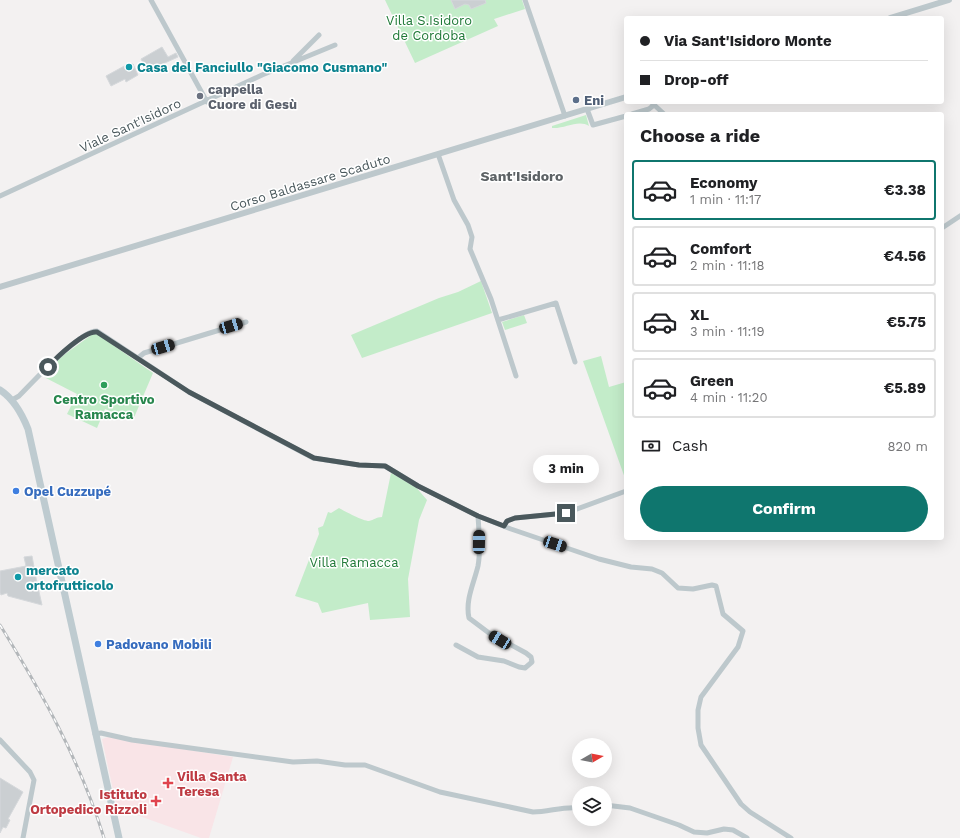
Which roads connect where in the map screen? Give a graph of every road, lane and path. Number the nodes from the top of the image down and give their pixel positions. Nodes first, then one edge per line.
1 (151, 0) edge
2 (524, 0) edge
3 (949, 0) edge
4 (939, 1) edge
5 (896, 16) edge
6 (319, 35) dead end
7 (335, 45) dead end
8 (290, 64) junction
9 (624, 98) edge
10 (207, 102) junction
11 (653, 104) edge
12 (587, 109) junction
13 (639, 112) edge
14 (662, 112) edge
15 (565, 116) junction
16 (624, 117) edge
17 (438, 154) junction
18 (0, 196) edge
19 (960, 216) edge
20 (944, 227) edge
21 (0, 287) edge
22 (498, 320) junction
23 (246, 322) dead end
24 (138, 358) junction
25 (575, 362) dead end
26 (516, 376) dead end
27 (0, 390) edge
28 (12, 400) junction
29 (624, 492) edge
30 (478, 516) junction
31 (504, 526) junction
32 (456, 645) dead end
33 (95, 734) junction
34 (0, 740) edge
35 (612, 806) edge
36 (572, 808) edge
37 (23, 837) edge
38 (119, 838) edge
39 (747, 838) edge
40 (791, 838) edge

1 - 10 street
2 - 15 street
3 - 4 street
4 - 5 street
6 - 8 street, Viale Sant'Isidoro
7 - 8 street, Viale Sant'Isidoro
8 - 10 street, Viale Sant'Isidoro
9 - 12 street, Corso Baldassare Scaduto
10 - 18 street, Viale Sant'Isidoro
11 - 13 street
11 - 14 street
12 - 15 street, Corso Baldassare Scaduto
12 - 16 street
15 - 17 street, Corso Baldassare Scaduto
17 - 21 street, Corso Baldassare Scaduto
17 - 22 street
19 - 20 street
22 - 25 street
22 - 26 street
23 - 24 street
24 - 28 street
24 - 30 street
27 - 28 main road
28 - 33 main road
29 - 31 street
30 - 31 street
30 - 32 street
31 - 40 street
33 - 36 street
33 - 38 main road
34 - 37 street
35 - 39 street

